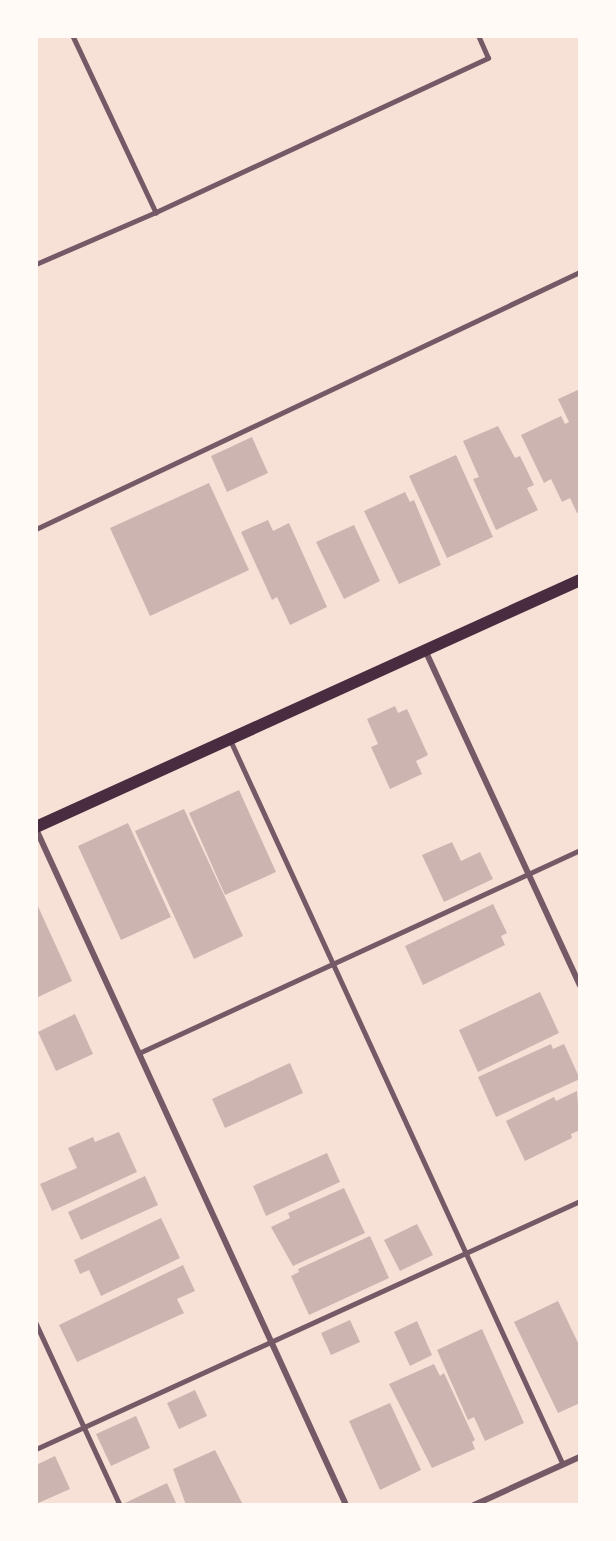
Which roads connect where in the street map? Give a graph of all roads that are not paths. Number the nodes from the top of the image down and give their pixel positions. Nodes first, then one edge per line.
1 (73, 36) edge
2 (478, 36) edge
3 (156, 212) junction
4 (36, 264) edge
5 (580, 272) edge
6 (36, 529) edge
7 (580, 580) edge
8 (425, 650) junction
9 (230, 739) junction
10 (36, 828) edge
11 (580, 850) edge
12 (528, 874) junction
13 (333, 964) junction
14 (580, 985) edge
15 (139, 1053) junction
16 (580, 1201) edge
17 (466, 1253) junction
18 (36, 1323) edge
19 (272, 1342) junction
20 (85, 1427) junction
21 (36, 1449) edge
22 (580, 1456) edge
23 (563, 1464) junction
24 (120, 1505) edge
25 (346, 1505) edge
26 (474, 1505) edge

1 - 3 lane
2 - 3 lane
3 - 4 lane
5 - 6 lane
7 - 8 main road
8 - 9 main road
8 - 12 street
9 - 10 main road
9 - 13 lane
10 - 15 street
11 - 12 lane
12 - 13 lane
12 - 14 street
13 - 15 lane
13 - 17 lane
15 - 19 street
16 - 17 lane
17 - 19 lane
17 - 23 lane
18 - 20 lane
19 - 20 lane
19 - 25 street
20 - 21 lane
20 - 24 lane
22 - 23 street
23 - 26 street

